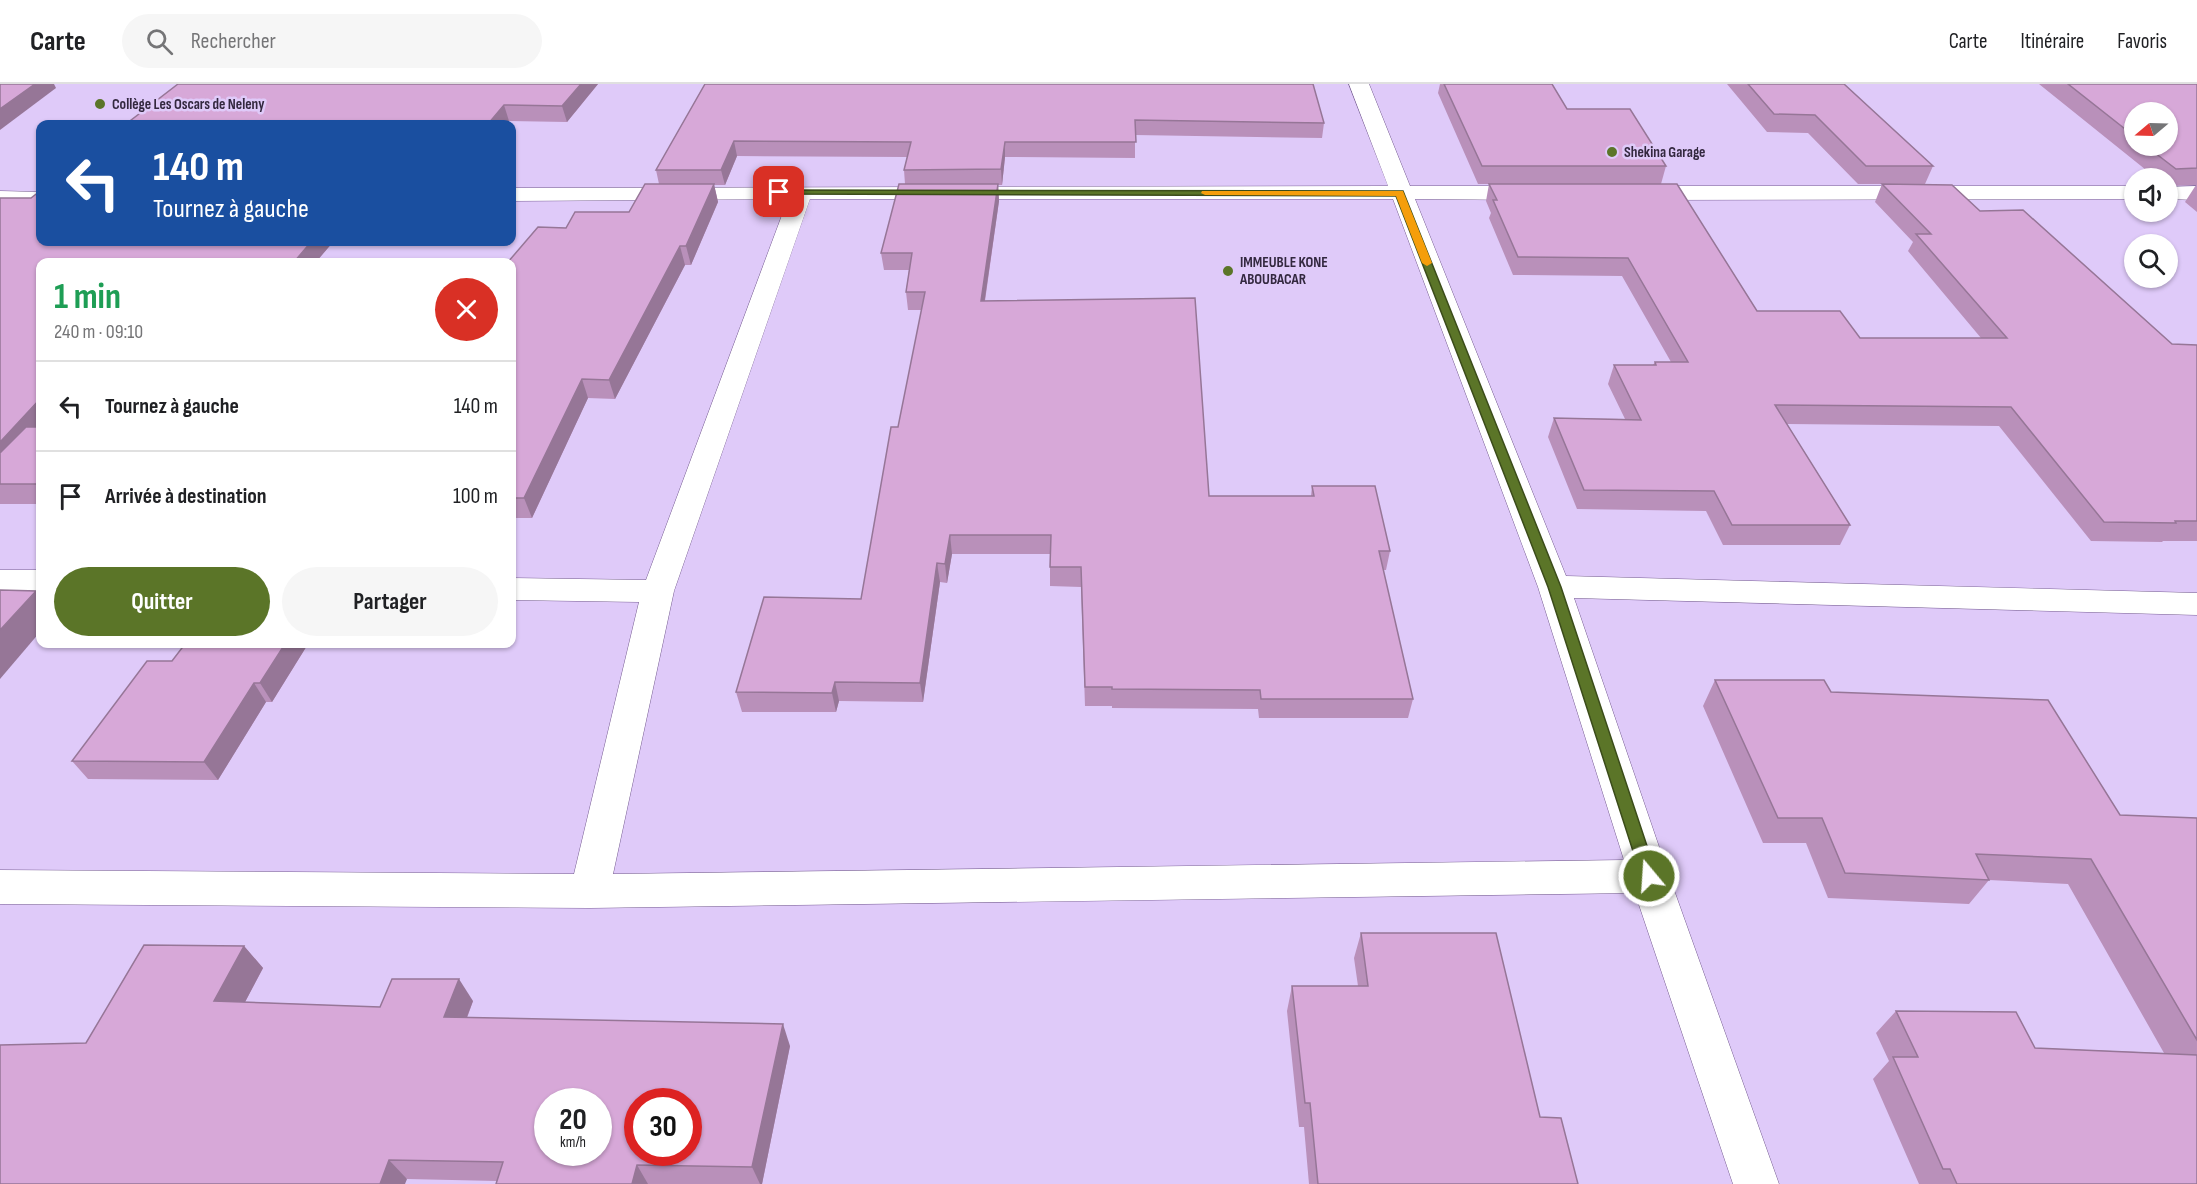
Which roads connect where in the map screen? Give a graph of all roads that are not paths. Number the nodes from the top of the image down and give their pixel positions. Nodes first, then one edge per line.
1 (1359, 84) edge
2 (801, 192) junction
3 (1399, 193) junction
4 (1553, 193) edge
5 (1613, 193) edge
6 (2124, 193) edge
7 (2178, 193) edge
8 (2197, 193) edge
9 (516, 194) edge
10 (0, 198) edge
11 (36, 198) edge
12 (0, 581) edge
13 (36, 581) edge
14 (1554, 587) junction
15 (516, 589) edge
16 (658, 591) junction
17 (2197, 604) edge
18 (1649, 876) junction
19 (0, 887) edge
20 (590, 891) junction
21 (1756, 1184) edge

1 - 3 street
2 - 3 street
2 - 9 street
2 - 16 street
3 - 4 street
3 - 14 street
5 - 6 street
7 - 8 street
10 - 11 street
12 - 13 street
14 - 17 street
14 - 18 street
15 - 16 street
16 - 20 street
18 - 20 street
18 - 21 street
19 - 20 street

